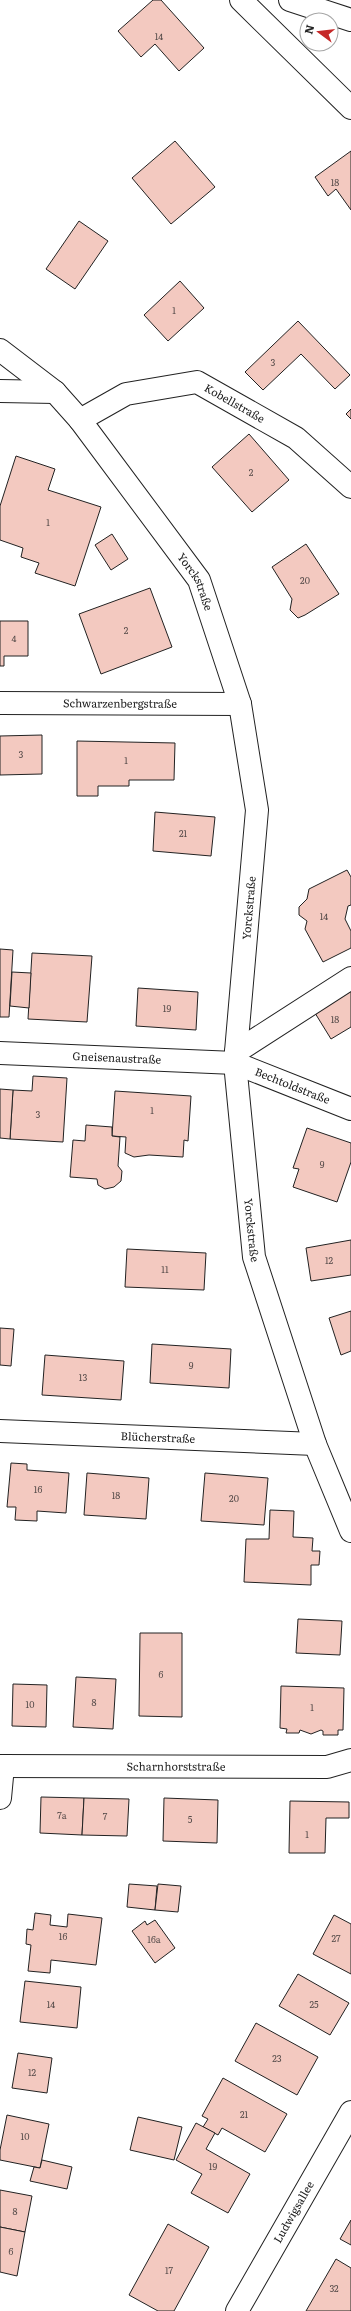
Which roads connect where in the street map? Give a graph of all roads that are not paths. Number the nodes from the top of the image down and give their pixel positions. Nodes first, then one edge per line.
1 (241, 0) edge
2 (290, 0) edge
3 (351, 20) edge
4 (351, 108) edge
5 (0, 350) edge
6 (0, 391) edge
7 (55, 392) junction
8 (80, 420) junction
9 (351, 487) edge
10 (0, 703) edge
11 (240, 704) junction
12 (351, 978) edge
13 (0, 1053) edge
14 (235, 1058) junction
15 (351, 1109) edge
16 (0, 1431) edge
17 (315, 1444) junction
18 (351, 1531) edge
19 (351, 1760) edge
20 (1, 1766) edge
21 (0, 1798) edge
22 (351, 2112) edge
23 (237, 2311) edge

1 - 4 street
2 - 3 street
5 - 7 street, Yorckstraße
6 - 7 street
7 - 8 street, Yorckstraße
8 - 9 street, Kobellstraße
8 - 11 street, Yorckstraße
10 - 11 street, Schwarzenbergstraße
11 - 14 street, Yorckstraße
12 - 14 street
13 - 14 street, Gneisenaustraße
14 - 15 street, Bechtoldstraße
14 - 17 street, Yorckstraße
16 - 17 street, Blücherstraße
17 - 18 street, Yorckstraße
19 - 20 street, Scharnhorststraße
20 - 21 street
22 - 23 street, Ludwigsallee

